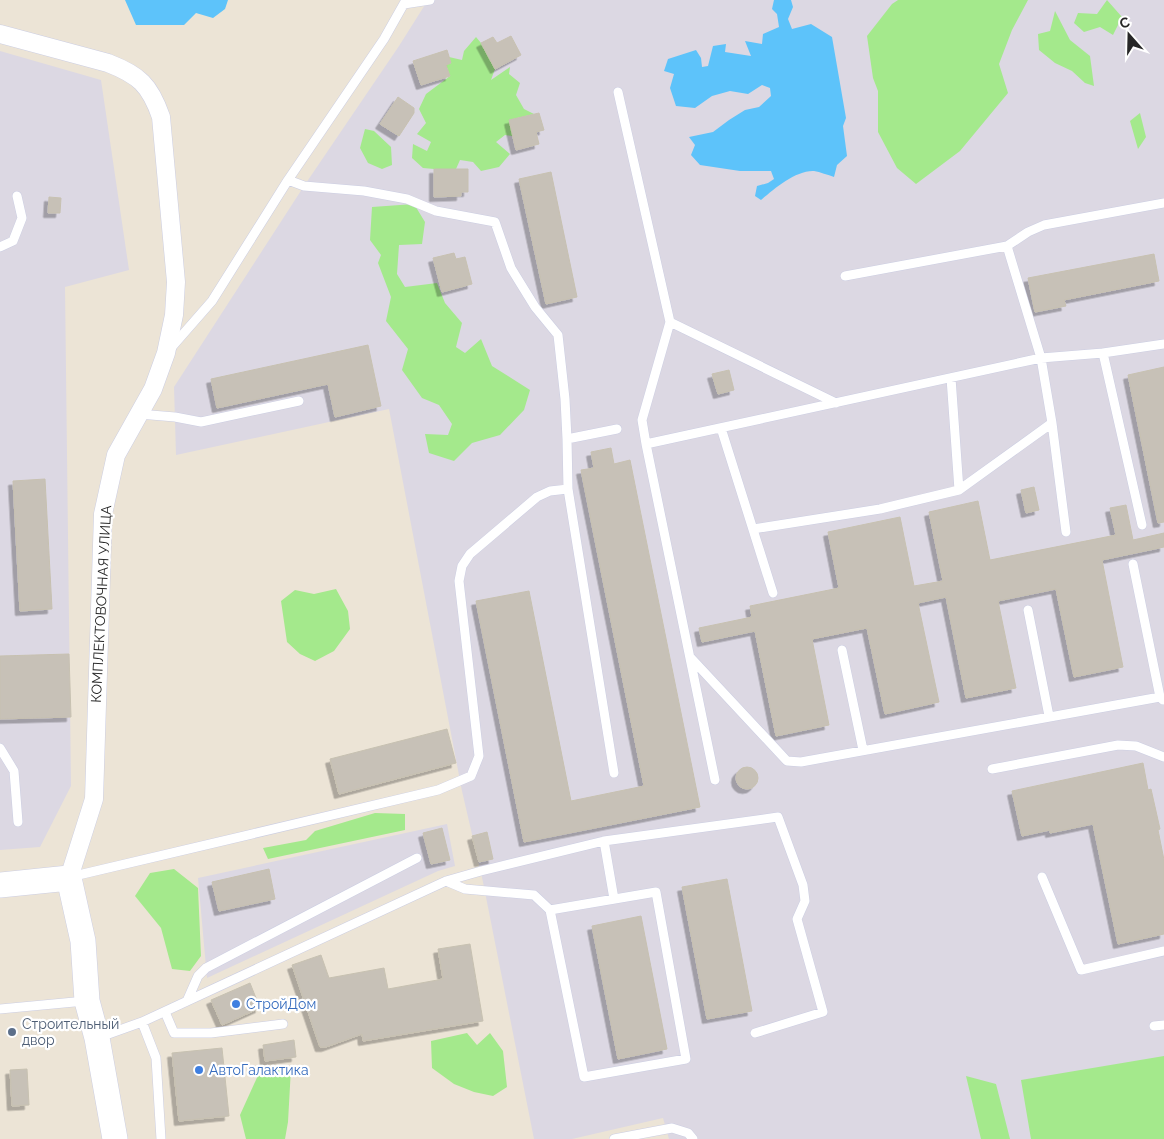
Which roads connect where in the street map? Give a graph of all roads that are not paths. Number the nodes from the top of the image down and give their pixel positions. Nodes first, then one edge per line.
1 (430, 0) edge
2 (405, 2) edge
3 (0, 34) edge
4 (618, 92) dead end
5 (288, 180) junction
6 (17, 196) dead end
7 (1164, 203) edge
8 (1007, 246) junction
9 (0, 247) edge
10 (845, 276) dead end
11 (670, 322) junction
12 (1164, 344) edge
13 (166, 353) junction
14 (1103, 353) junction
15 (1041, 358) junction
16 (951, 378) junction
17 (299, 401) dead end
18 (836, 403) junction
19 (139, 414) junction
20 (1052, 423) junction
21 (721, 428) junction
22 (617, 429) dead end
23 (567, 438) junction
24 (646, 444) junction
25 (568, 489) junction
26 (959, 490) junction
27 (1142, 525) dead end
28 (753, 528) junction
29 (1066, 532) dead end
30 (1133, 564) dead end
31 (773, 593) dead end
32 (1028, 610) dead end
33 (842, 650) dead end
34 (690, 656) junction
35 (1162, 698) edge
36 (1049, 716) junction
37 (0, 748) edge
38 (863, 750) junction
39 (1164, 758) edge
40 (992, 769) dead end
41 (614, 773) dead end
42 (715, 780) dead end
43 (18, 822) dead end
44 (604, 841) junction
45 (417, 858) dead end
46 (1042, 877) dead end
47 (69, 878) junction
48 (446, 881) junction
49 (0, 885) edge
50 (614, 899) junction
51 (550, 910) junction
52 (1164, 951) edge
53 (88, 1001) junction
54 (187, 1001) junction
55 (0, 1009) edge
56 (165, 1012) junction
57 (142, 1022) junction
58 (283, 1024) dead end
59 (1164, 1025) edge
60 (1154, 1026) dead end
61 (755, 1034) dead end
62 (97, 1038) junction
63 (115, 1139) edge
64 (161, 1139) edge
65 (614, 1139) edge
66 (693, 1139) edge

1 - 2 lane
2 - 5 lane
3 - 13 street, КОМПЛЕКТОВОЧНАЯ УЛИЦА
4 - 11 lane
5 - 13 lane
5 - 23 lane
6 - 9 lane
7 - 8 lane
8 - 10 lane
8 - 15 lane
11 - 18 lane
11 - 24 lane
12 - 14 lane
13 - 19 street, КОМПЛЕКТОВОЧНАЯ УЛИЦА
14 - 15 lane
14 - 27 lane
15 - 16 lane
15 - 20 lane
16 - 18 lane
16 - 26 lane
17 - 19 lane
18 - 21 lane
19 - 47 street, КОМПЛЕКТОВОЧНАЯ УЛИЦА
20 - 26 lane
20 - 29 lane
21 - 24 lane
21 - 28 lane
22 - 23 lane
23 - 25 lane
24 - 34 lane
25 - 41 lane
25 - 47 lane
26 - 28 lane
28 - 31 lane
30 - 35 lane
32 - 36 lane
33 - 38 lane
34 - 38 lane
34 - 42 lane
35 - 36 lane
36 - 38 lane
37 - 43 lane
39 - 40 lane
44 - 48 lane
44 - 50 lane
44 - 61 lane
45 - 54 lane
46 - 52 lane
47 - 49 street
47 - 53 street
48 - 51 lane
48 - 54 lane
50 - 51 lane
50 - 51 lane
53 - 55 lane
53 - 62 street
54 - 56 lane
56 - 57 lane
56 - 58 lane
57 - 62 lane
57 - 64 lane
59 - 60 lane
62 - 63 street
65 - 66 lane

